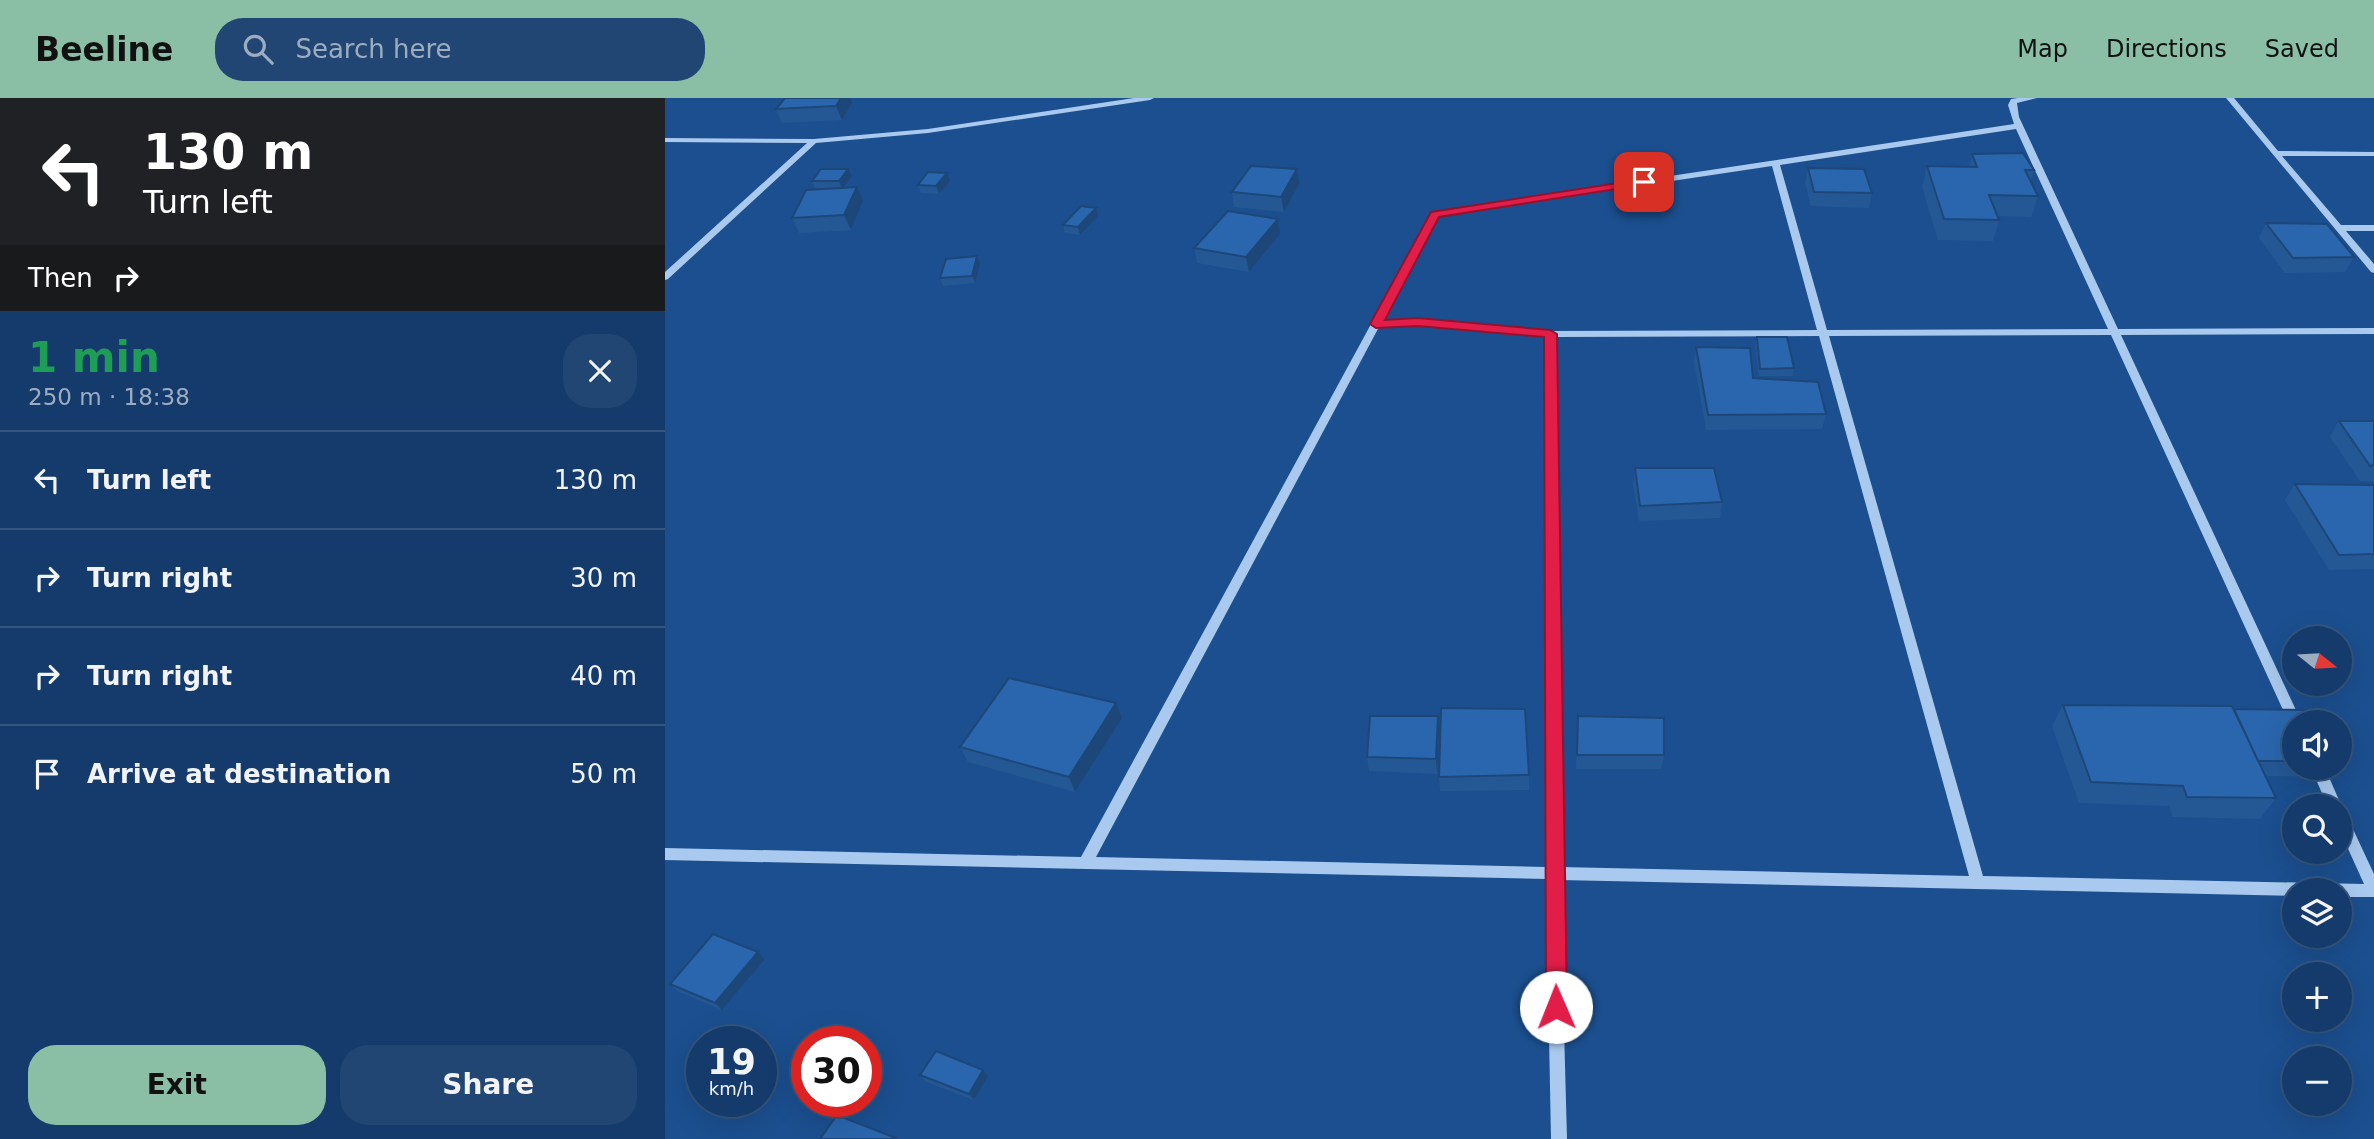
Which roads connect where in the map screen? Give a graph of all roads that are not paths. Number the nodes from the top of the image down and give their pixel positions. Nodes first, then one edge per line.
1 (1150, 98) edge
2 (2033, 98) edge
3 (2230, 98) edge
4 (2019, 126) junction
5 (665, 140) edge
6 (814, 141) junction
7 (2276, 153) junction
8 (2374, 154) edge
9 (1775, 162) junction
10 (2338, 228) junction
11 (2374, 228) edge
12 (2374, 270) edge
13 (665, 277) edge
14 (1376, 324) junction
15 (2374, 331) edge
16 (1550, 334) junction
17 (1822, 334) junction
18 (2116, 334) junction
19 (2290, 710) edge
20 (2352, 842) edge
21 (665, 854) edge
22 (1085, 864) junction
23 (1553, 874) junction
24 (1978, 883) junction
25 (2374, 891) edge
26 (1559, 1139) edge

1 - 6 street
2 - 4 street
3 - 7 street
4 - 9 street
4 - 18 street
5 - 6 street
6 - 13 street
7 - 8 street
7 - 10 street
9 - 14 street
9 - 17 street
10 - 11 street
10 - 12 street
14 - 16 street
14 - 22 street
15 - 18 street
16 - 17 street
16 - 23 street
17 - 18 street
17 - 24 street
18 - 19 street
20 - 25 street
21 - 22 street
22 - 23 street
23 - 24 street
23 - 26 street
24 - 25 street

